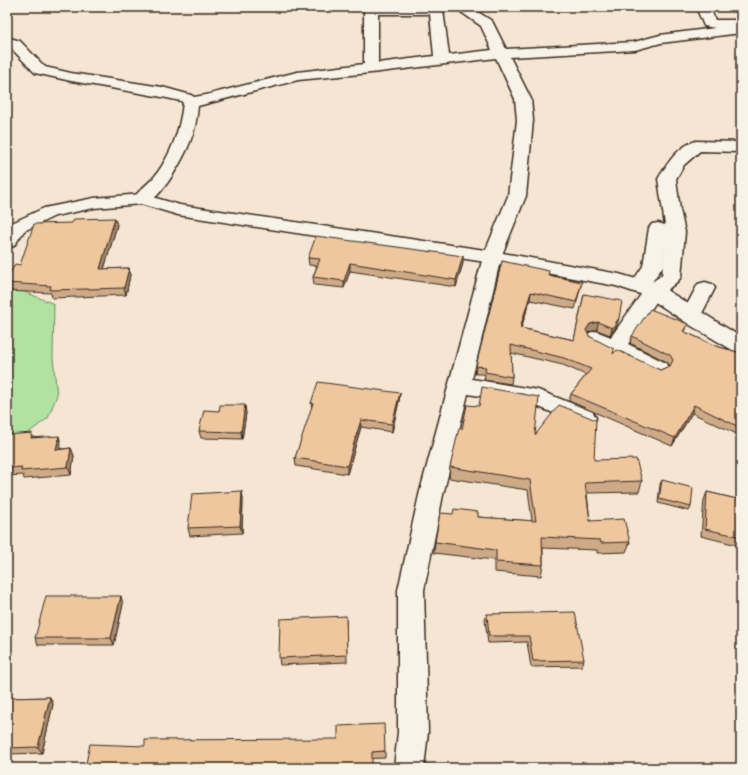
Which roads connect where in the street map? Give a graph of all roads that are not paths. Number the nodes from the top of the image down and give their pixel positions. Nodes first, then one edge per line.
1 (461, 7) edge
2 (703, 7) edge
3 (741, 23) edge
4 (741, 29) edge
5 (7, 41) edge
6 (500, 54) junction
7 (442, 60) junction
8 (371, 69) junction
9 (191, 102) junction
10 (741, 147) edge
11 (142, 199) junction
12 (658, 228) dead end
13 (7, 242) edge
14 (492, 257) junction
15 (705, 288) dead end
16 (646, 289) junction
17 (691, 316) junction
18 (741, 346) edge
19 (658, 368) edge
20 (459, 385) junction
21 (594, 422) edge
22 (409, 768) edge

1 - 6 street
2 - 3 street
4 - 6 street
5 - 9 street
6 - 7 street
6 - 14 street
7 - 8 street
7 - 8 street
8 - 9 street
9 - 11 street
10 - 16 street
11 - 13 street
11 - 14 street
12 - 16 street
14 - 16 street
14 - 20 street
15 - 17 street
16 - 17 street
16 - 19 street
17 - 18 street
20 - 21 street
20 - 22 street

